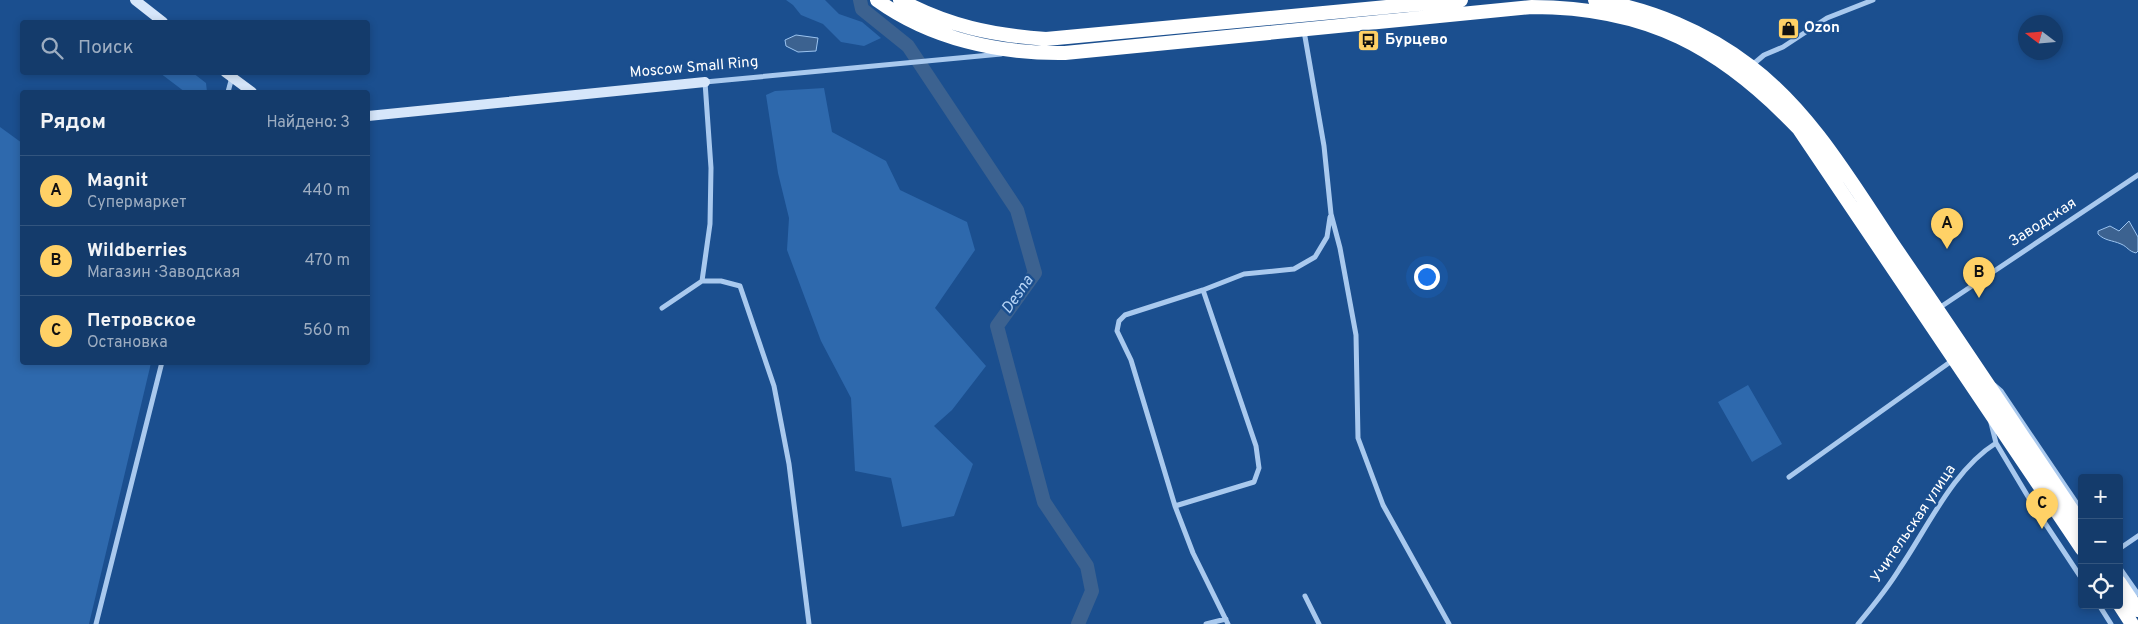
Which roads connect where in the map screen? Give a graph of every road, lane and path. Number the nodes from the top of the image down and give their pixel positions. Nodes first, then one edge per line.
1 (136, 0) edge
2 (877, 0) edge
3 (900, 0) edge
4 (1461, 0) edge
5 (1595, 0) edge
6 (1873, 0) edge
7 (1446, 1) edge
8 (161, 20) edge
9 (951, 30) junction
10 (1304, 30) junction
11 (1023, 52) junction
12 (1750, 66) junction
13 (228, 75) edge
14 (705, 82) junction
15 (228, 90) edge
16 (249, 90) edge
17 (370, 116) edge
18 (2138, 175) edge
19 (1331, 214) junction
20 (702, 281) junction
21 (1203, 290) junction
22 (662, 308) dead end
23 (1937, 309) junction
24 (1954, 360) junction
25 (161, 365) edge
26 (1980, 373) junction
27 (1988, 411) junction
28 (1996, 443) junction
29 (1789, 477) dead end
30 (2078, 505) edge
31 (1175, 506) junction
32 (2078, 519) edge
33 (2138, 536) edge
34 (2078, 543) edge
35 (2123, 546) edge
36 (2078, 573) edge
37 (2123, 573) edge
38 (2123, 588) edge
39 (2138, 594) edge
40 (1306, 596) dead end
41 (2102, 609) edge
42 (2122, 609) edge
43 (2138, 610) edge
44 (1227, 622) edge
45 (96, 624) edge
46 (808, 624) edge
47 (1206, 624) edge
48 (1319, 624) edge
49 (1449, 624) edge
50 (1858, 624) edge
51 (2111, 624) edge
52 (2132, 624) edge

1 - 8 street
2 - 9 highway
3 - 9 highway
4 - 7 highway
5 - 12 highway
6 - 12 street
7 - 9 highway
9 - 11 highway
10 - 11 highway
10 - 19 street
10 - 24 highway
11 - 14 street, Moscow Small Ring
12 - 23 highway
13 - 15 street
13 - 16 street
14 - 17 street, Moscow Small Ring
14 - 20 street
18 - 23 street, Заводская
19 - 21 street
19 - 49 street
20 - 22 street
20 - 46 street
21 - 31 street
21 - 31 street
23 - 26 highway
24 - 27 highway
24 - 29 street
25 - 45 street
26 - 30 street
26 - 32 highway
27 - 28 street
27 - 34 highway
28 - 36 street
28 - 50 street, Учительская улица
31 - 44 street
33 - 35 street
37 - 39 street
38 - 43 highway
40 - 48 street
41 - 51 street
42 - 52 highway
44 - 47 street

